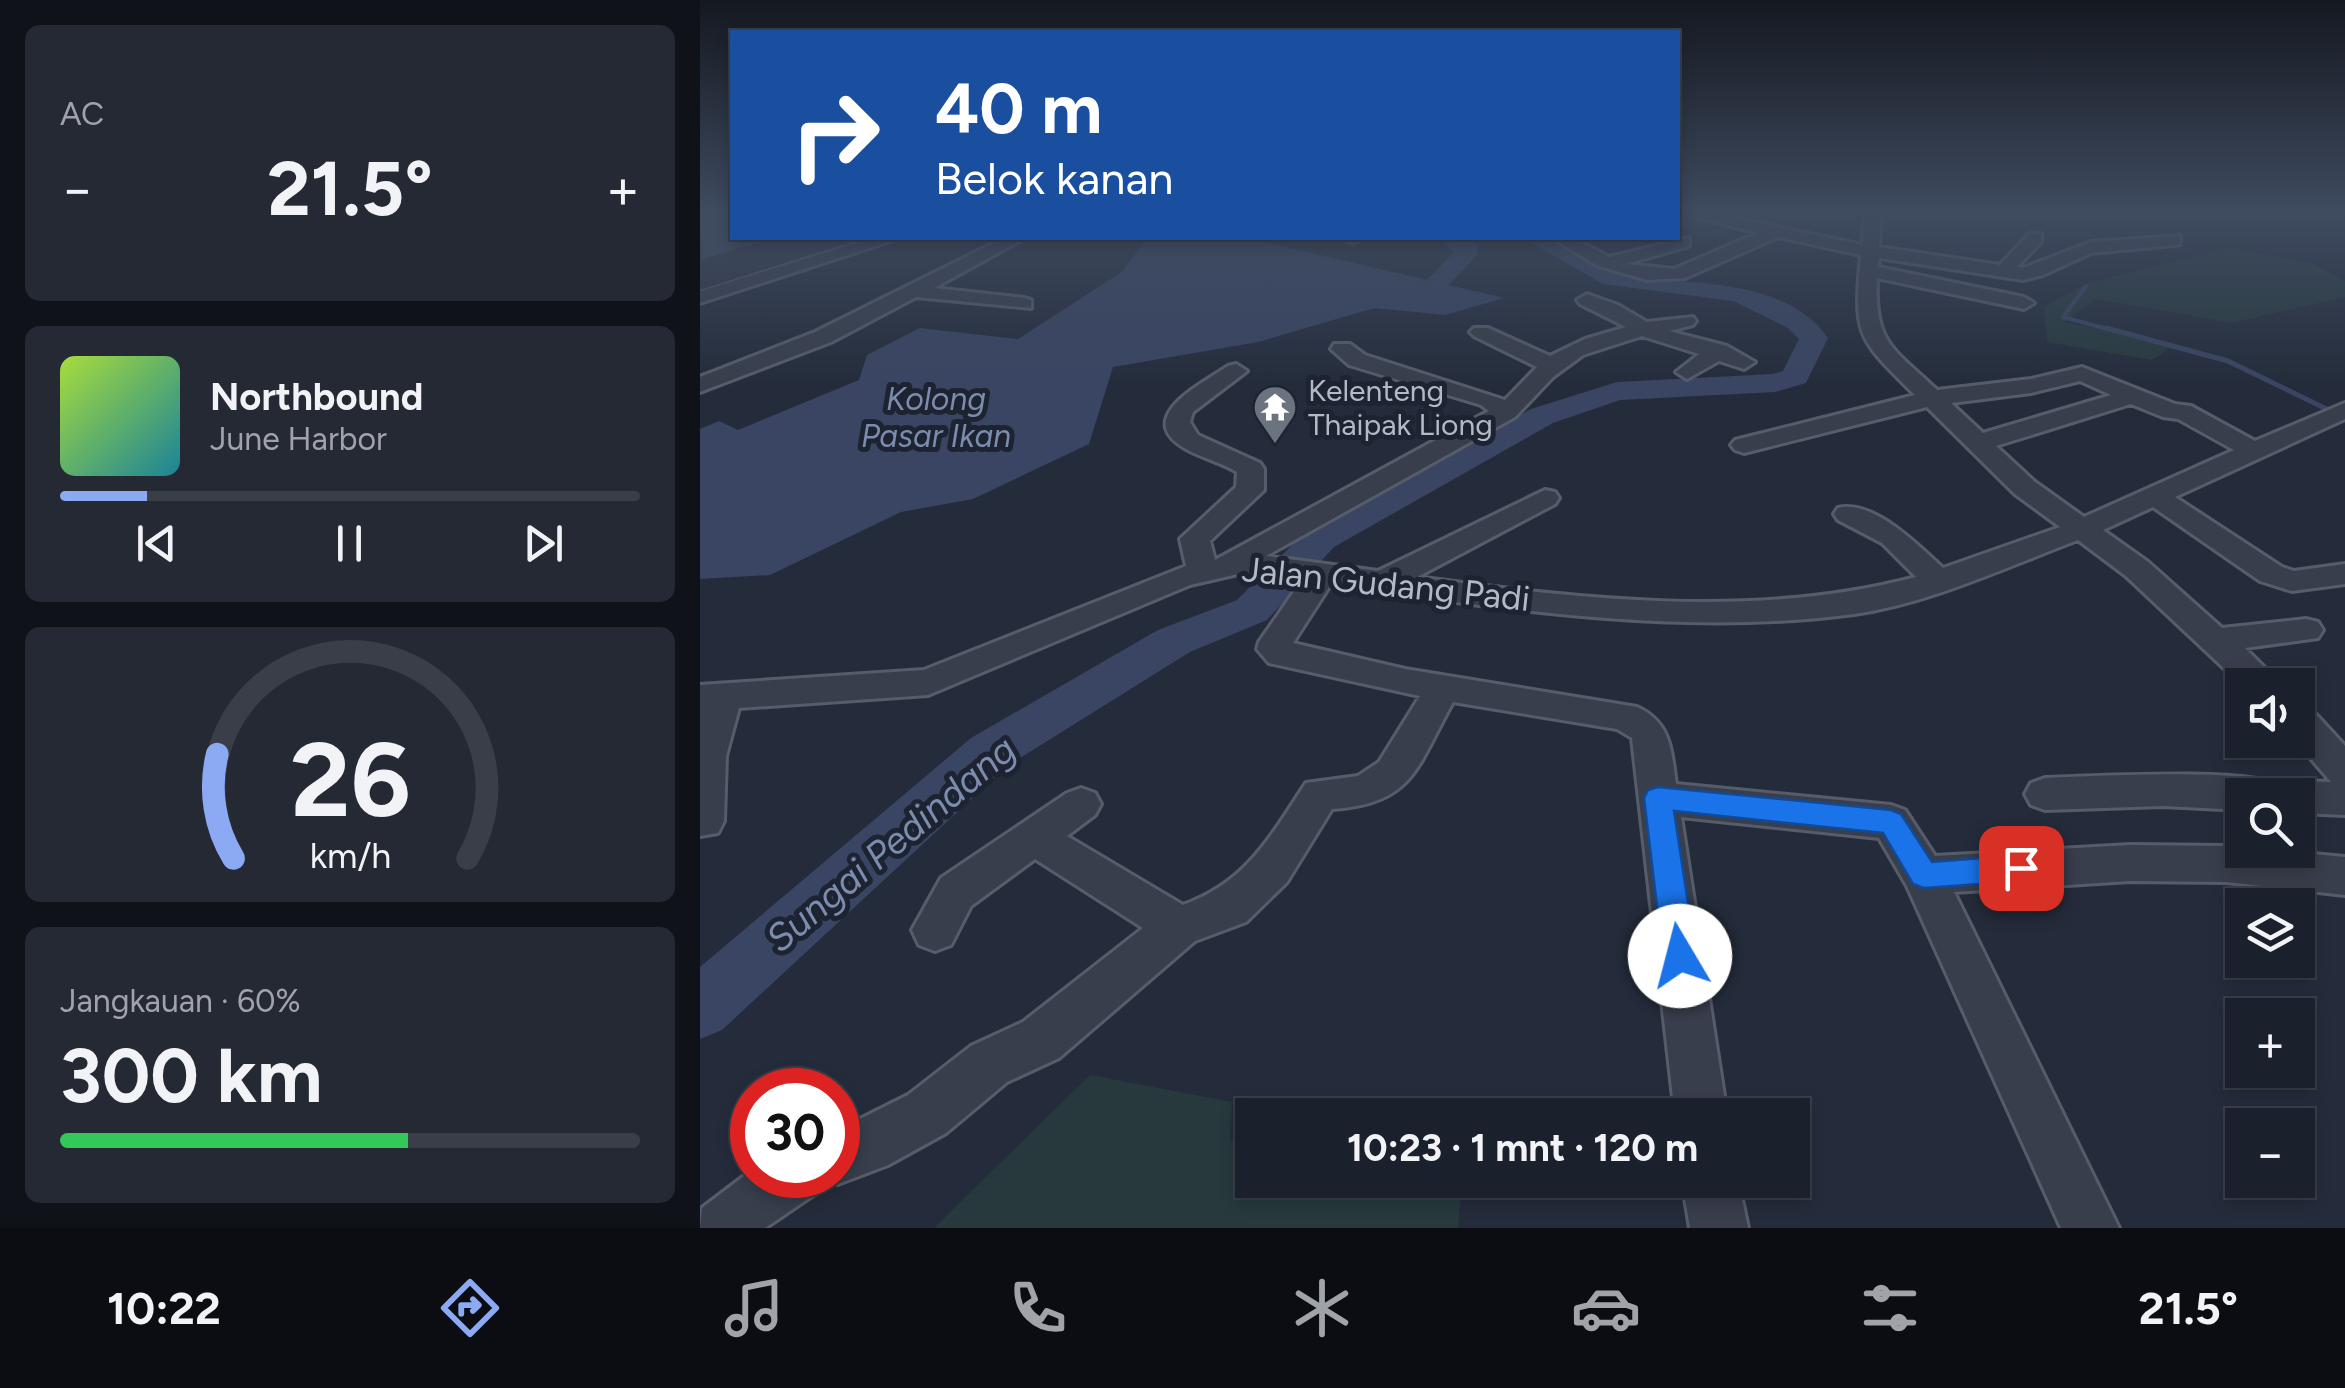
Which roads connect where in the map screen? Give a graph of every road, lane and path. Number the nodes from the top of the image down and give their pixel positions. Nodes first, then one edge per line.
1 (778, 271) edge
2 (951, 271) edge
3 (1631, 271) edge
4 (1684, 271) edge
5 (1869, 271) edge
6 (1907, 271) edge
7 (1996, 271) edge
8 (2039, 271) edge
9 (2005, 272) joint
10 (912, 291) junction
11 (700, 297) edge
12 (1587, 300) dead end
13 (2024, 303) dead end
14 (1024, 304) dead end
15 (1686, 322) dead end
16 (1645, 330) junction
17 (1481, 332) dead end
18 (1342, 349) dead end
19 (1719, 352) junction
20 (1744, 362) dead end
21 (1553, 366) junction
22 (1236, 371) dead end
23 (1687, 372) dead end
24 (700, 385) edge
25 (2131, 396) junction
26 (1931, 398) junction
27 (1506, 412) junction
28 (2340, 416) edge
29 (1978, 443) junction
30 (1744, 445) dead end
31 (2252, 450) junction
32 (2155, 496) junction
33 (1546, 498) dead end
34 (1848, 514) dead end
35 (2082, 529) junction
36 (1210, 570) junction
37 (2345, 574) edge
38 (1319, 575) junction
39 (1938, 581) junction
40 (1380, 583) junction
41 (2306, 630) dead end
42 (2217, 640) junction
43 (2246, 668) edge
44 (1444, 686) junction
45 (714, 697) edge
46 (2315, 739) edge
47 (2345, 772) edge
48 (2225, 793) edge
49 (2045, 794) dead end
50 (2315, 797) edge
51 (1658, 798) junction
52 (2345, 799) edge
53 (1081, 804) dead end
54 (704, 821) dead end
55 (1036, 838) junction
56 (1924, 875) junction
57 (2345, 876) edge
58 (1179, 927) junction
59 (934, 930) dead end
60 (1698, 1098) edge
61 (860, 1149) edge
62 (757, 1198) edge
63 (1713, 1198) edge
64 (722, 1228) edge
65 (1719, 1228) edge
66 (2090, 1228) edge

1 - 11 street
2 - 10 street
3 - 4 street
5 - 26 street
6 - 13 street
7 - 9 street
8 - 9 street
10 - 14 street
10 - 24 street
12 - 16 street
15 - 16 street
16 - 19 street
16 - 21 street
17 - 21 street
18 - 27 street
19 - 20 street
19 - 23 street
21 - 27 street
22 - 36 street
25 - 26 street
25 - 29 street
25 - 31 street
26 - 29 street
26 - 30 street
27 - 36 street
28 - 31 street, Jalan Gudang Padi
29 - 35 street
31 - 32 street, Jalan Gudang Padi
32 - 35 street, Jalan Gudang Padi
32 - 37 street
33 - 40 street
34 - 39 street
35 - 39 street, Jalan Gudang Padi
35 - 42 street
36 - 38 street, Jalan Gudang Padi
36 - 45 street, Jalan Gudang Padi
38 - 40 street, Jalan Gudang Padi
38 - 44 street
39 - 40 street, Jalan Gudang Padi
41 - 42 street
42 - 43 street
44 - 51 street
44 - 58 street
45 - 54 street
46 - 47 street
48 - 49 street
50 - 52 street
51 - 56 street
51 - 60 street
53 - 55 street
55 - 58 street
55 - 59 street
56 - 57 street
56 - 66 street
58 - 61 street
62 - 64 street
63 - 65 street

